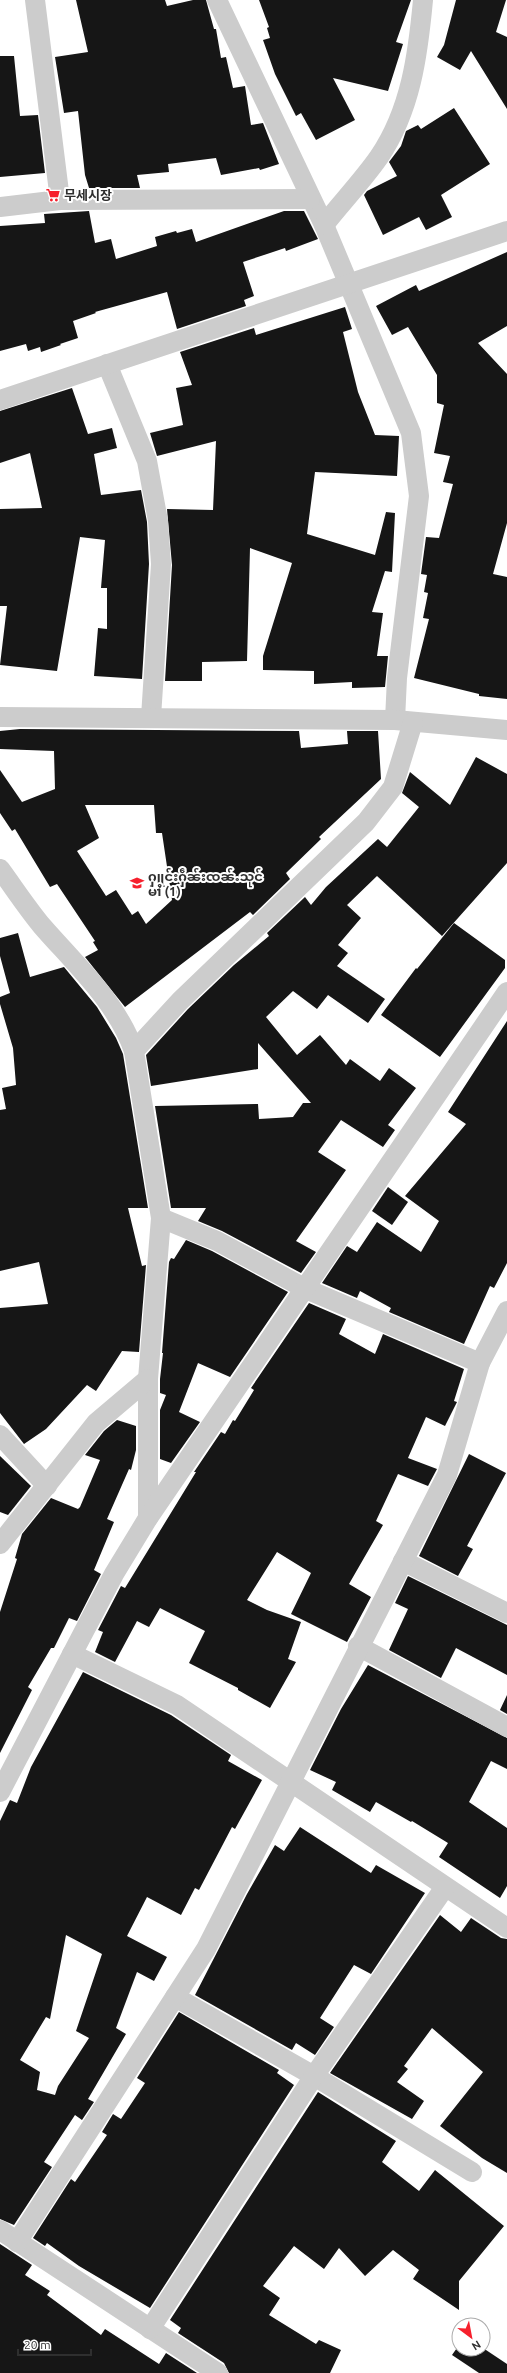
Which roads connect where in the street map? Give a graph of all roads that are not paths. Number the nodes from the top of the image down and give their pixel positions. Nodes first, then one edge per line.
1 (35, 0) edge
2 (217, 0) edge
3 (424, 0) edge
4 (310, 199) junction
5 (60, 200) junction
6 (0, 207) edge
7 (324, 225) junction
8 (507, 231) edge
9 (347, 284) junction
10 (107, 364) junction
11 (0, 400) edge
12 (0, 717) edge
13 (152, 717) junction
14 (404, 721) junction
15 (507, 730) edge
16 (0, 869) edge
17 (507, 992) edge
18 (134, 1051) junction
19 (161, 1218) junction
20 (306, 1289) junction
21 (507, 1311) edge
22 (480, 1363) junction
23 (148, 1379) junction
24 (0, 1435) edge
25 (47, 1486) junction
26 (148, 1518) junction
27 (0, 1544) edge
28 (403, 1561) junction
29 (507, 1613) edge
30 (358, 1646) junction
31 (72, 1654) junction
32 (507, 1727) edge
33 (290, 1782) junction
34 (0, 1792) edge
35 (445, 1887) junction
36 (507, 1928) edge
37 (175, 1997) junction
38 (314, 2076) junction
39 (472, 2172) dead end
40 (0, 2230) edge
41 (17, 2242) junction
42 (150, 2329) junction
43 (218, 2373) edge

1 - 5 street
2 - 4 street
3 - 7 street
4 - 5 street
4 - 7 street
5 - 6 street
7 - 9 street
8 - 9 street
9 - 10 street
9 - 14 street
10 - 11 street
10 - 13 street
12 - 13 street
13 - 14 street
14 - 15 street
14 - 18 street
16 - 18 street
17 - 20 street
18 - 19 street
19 - 20 street
19 - 23 street
20 - 22 street
20 - 26 street
21 - 22 street
22 - 28 street
23 - 25 street
23 - 26 street
24 - 25 street
25 - 27 street
26 - 31 street
28 - 29 street
28 - 30 street
30 - 32 street
30 - 33 street
31 - 33 street
31 - 34 street
33 - 35 street
33 - 37 street
35 - 36 street
35 - 38 street
37 - 38 street
37 - 41 street
38 - 39 street
38 - 42 street
40 - 41 street
41 - 42 street
42 - 43 street

